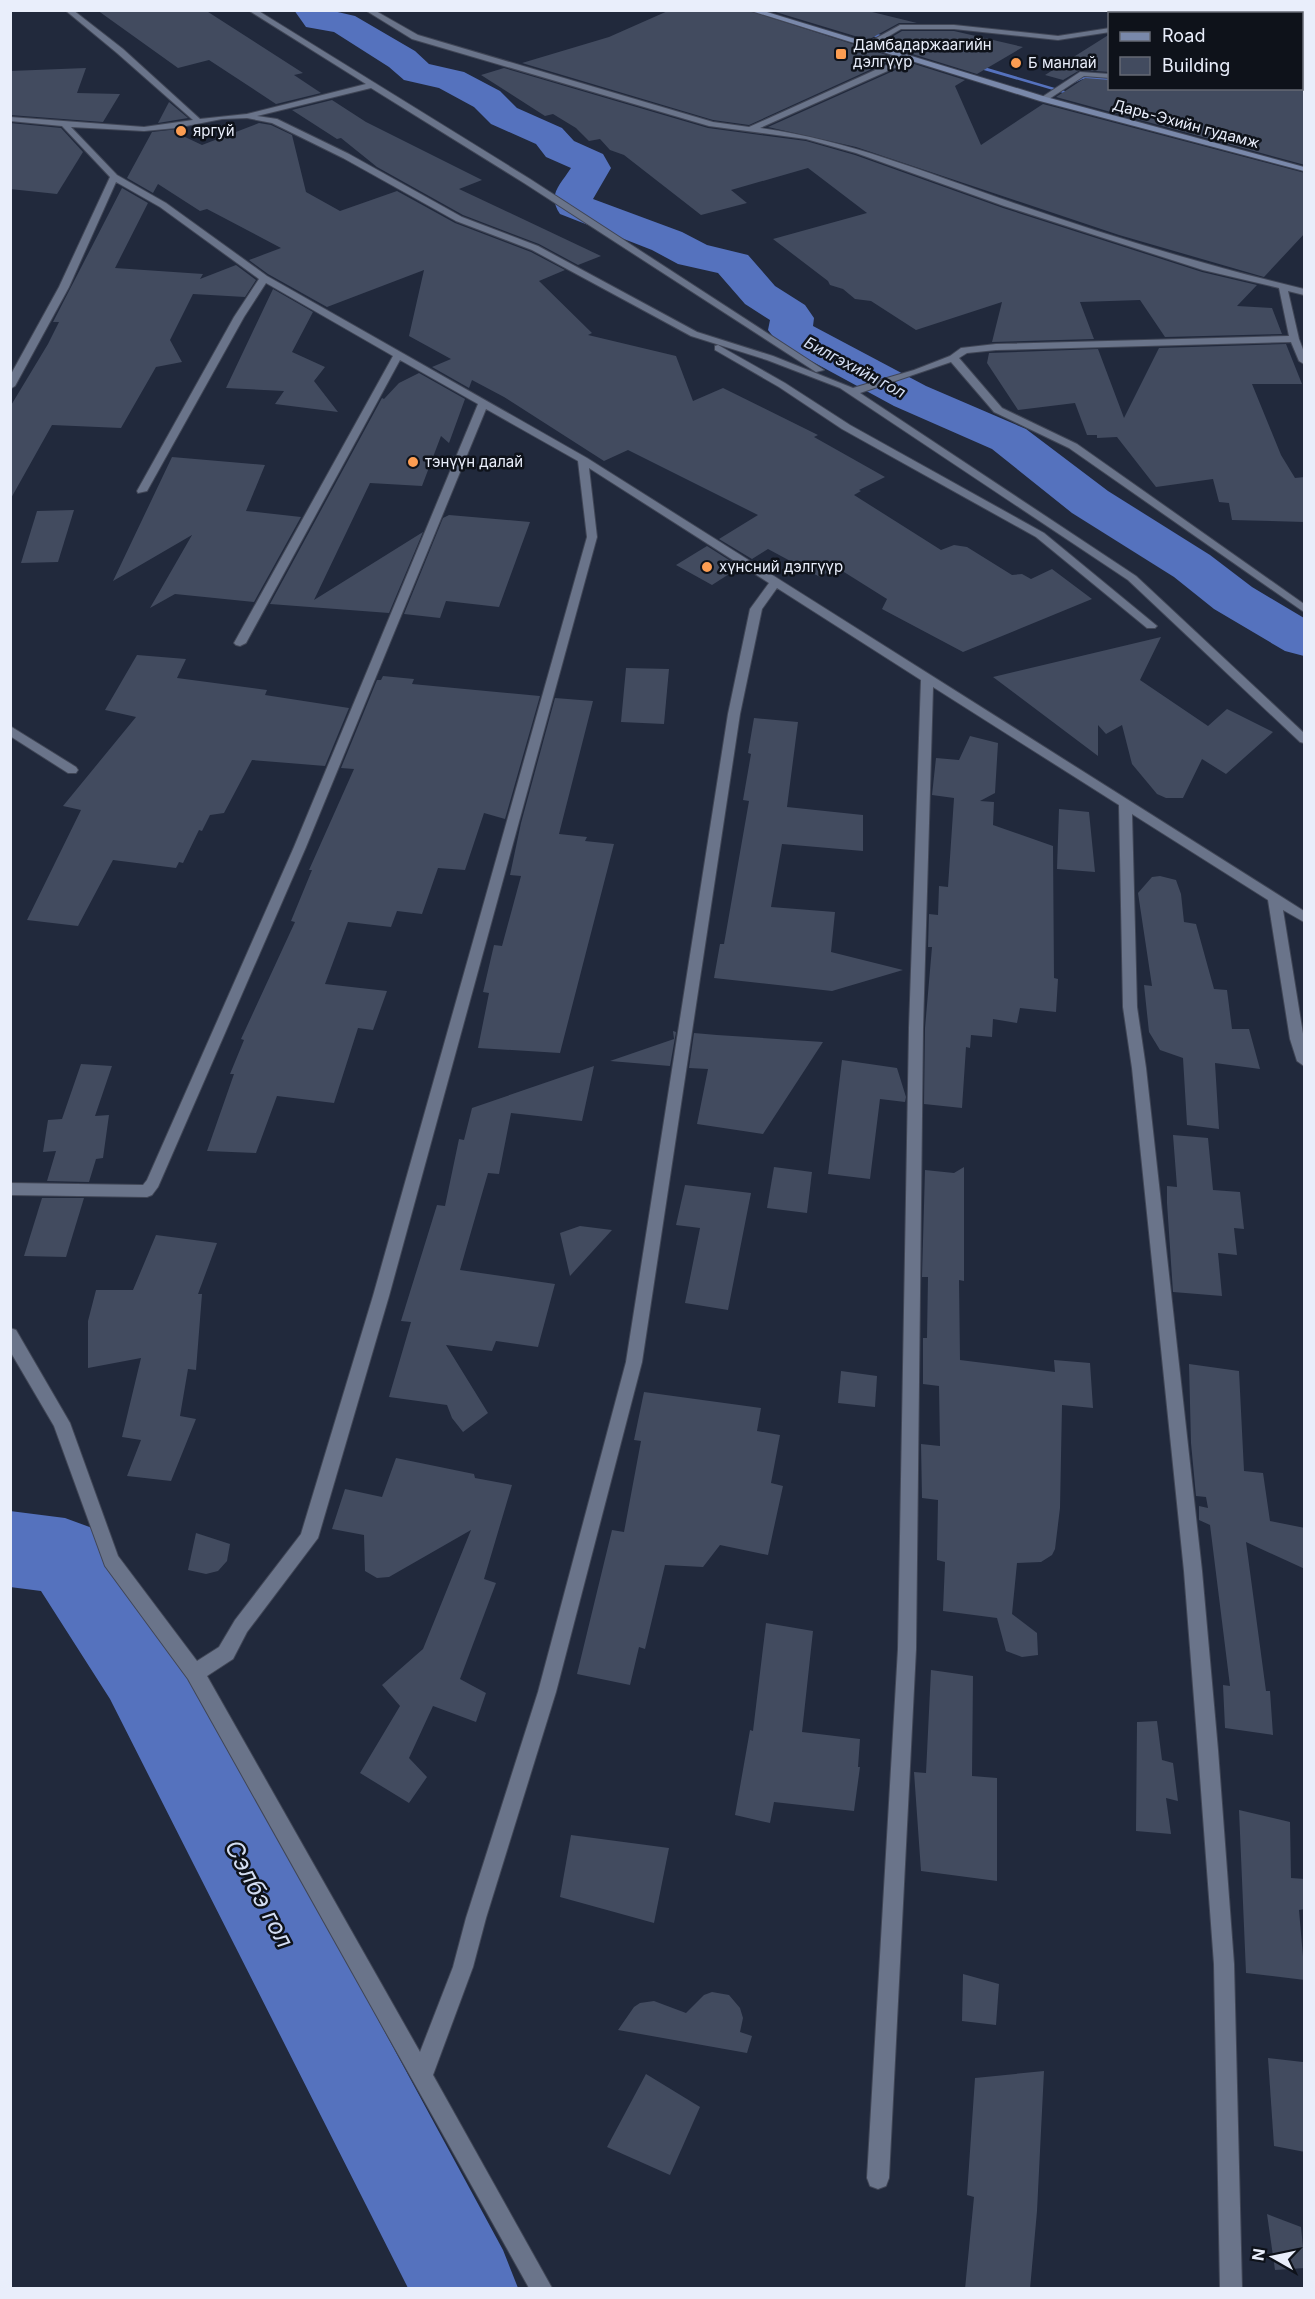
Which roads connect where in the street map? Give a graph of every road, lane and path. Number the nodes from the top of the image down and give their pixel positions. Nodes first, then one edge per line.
1 (68, 10) edge
2 (251, 10) edge
3 (368, 10) edge
4 (751, 10) edge
5 (1108, 30) edge
6 (866, 46) junction
7 (908, 59) junction
8 (1108, 76) edge
9 (372, 85) junction
10 (1043, 99) junction
11 (247, 116) junction
12 (10, 119) edge
13 (198, 121) junction
14 (64, 124) junction
15 (751, 129) junction
16 (1305, 169) edge
17 (114, 177) junction
18 (264, 278) junction
19 (1283, 288) junction
20 (1305, 292) edge
21 (694, 334) junction
22 (1294, 339) junction
23 (398, 355) junction
24 (952, 358) junction
25 (1305, 361) edge
26 (10, 386) edge
27 (848, 389) junction
28 (483, 403) junction
29 (582, 460) junction
30 (142, 490) dead end
31 (775, 582) junction
32 (1305, 609) edge
33 (1151, 626) dead end
34 (240, 643) dead end
35 (927, 678) junction
36 (10, 730) edge
37 (1305, 739) edge
38 (72, 770) dead end
39 (1125, 804) junction
40 (1274, 898) junction
41 (1305, 916) edge
42 (1305, 1061) edge
43 (10, 1189) edge
44 (10, 1335) edge
45 (195, 1673) junction
46 (421, 2078) junction
47 (878, 2178) dead end
48 (541, 2289) edge
49 (1231, 2289) edge

1 - 13 street
2 - 9 street
3 - 15 street
4 - 6 main road, Дарь-Эхийн гудамж
5 - 6 street
6 - 7 main road, Дарь-Эхийн гудамж
7 - 10 main road, Дарь-Эхийн гудамж
7 - 15 street
8 - 10 street
9 - 11 street
9 - 27 street
10 - 16 main road, Дарь-Эхийн гудамж
11 - 13 street
11 - 21 street
12 - 14 street
13 - 14 street
14 - 17 street
15 - 19 street
17 - 18 street
17 - 26 street
18 - 23 street
18 - 30 street
19 - 20 street
19 - 22 street
21 - 27 street
21 - 33 street
22 - 24 street
22 - 25 street
23 - 28 street
23 - 34 street
24 - 27 street
24 - 32 street
27 - 37 street
28 - 29 street
28 - 43 street
29 - 31 street
29 - 45 street
31 - 35 street
31 - 46 street
35 - 39 street
35 - 47 street
36 - 38 street
39 - 40 street
39 - 49 street
40 - 41 street
40 - 42 street
44 - 45 street
45 - 46 street
46 - 48 street

